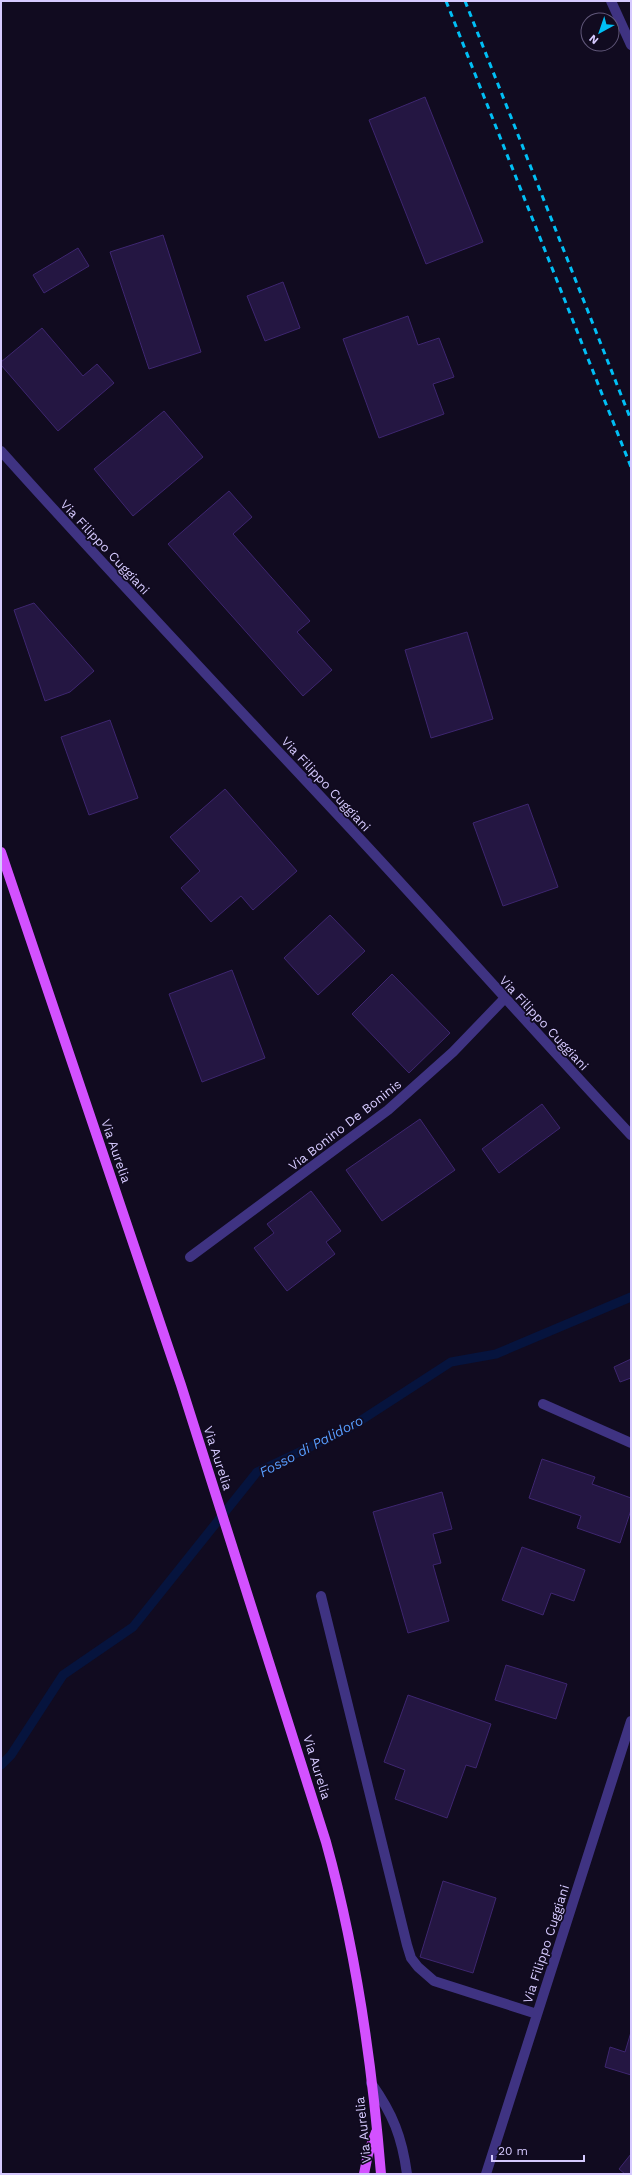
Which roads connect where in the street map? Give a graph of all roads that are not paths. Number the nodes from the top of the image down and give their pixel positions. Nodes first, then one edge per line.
1 (610, 1) edge
2 (631, 46) edge
3 (1, 451) edge
4 (1, 852) edge
5 (504, 999) junction
6 (631, 1135) edge
7 (190, 1257) dead end
8 (543, 1404) dead end
9 (631, 1443) edge
10 (321, 1596) dead end
11 (631, 1721) edge
12 (538, 2014) junction
13 (372, 2083) junction
14 (377, 2128) junction
15 (364, 2174) edge
16 (381, 2174) edge
17 (407, 2174) edge
18 (486, 2174) edge

1 - 2 street
3 - 5 street, Via Filippo Cuggiani
4 - 13 main road, Via Aurelia
5 - 6 street, Via Filippo Cuggiani
5 - 7 street, Via Bonino De Boninis
8 - 9 street
10 - 12 street
11 - 12 street, Via Filippo Cuggiani
12 - 18 street, Via Filippo Cuggiani
13 - 14 main road, Via Aurelia
13 - 17 street, Via Aurelia
14 - 15 main road
14 - 16 main road, Via Aurelia

